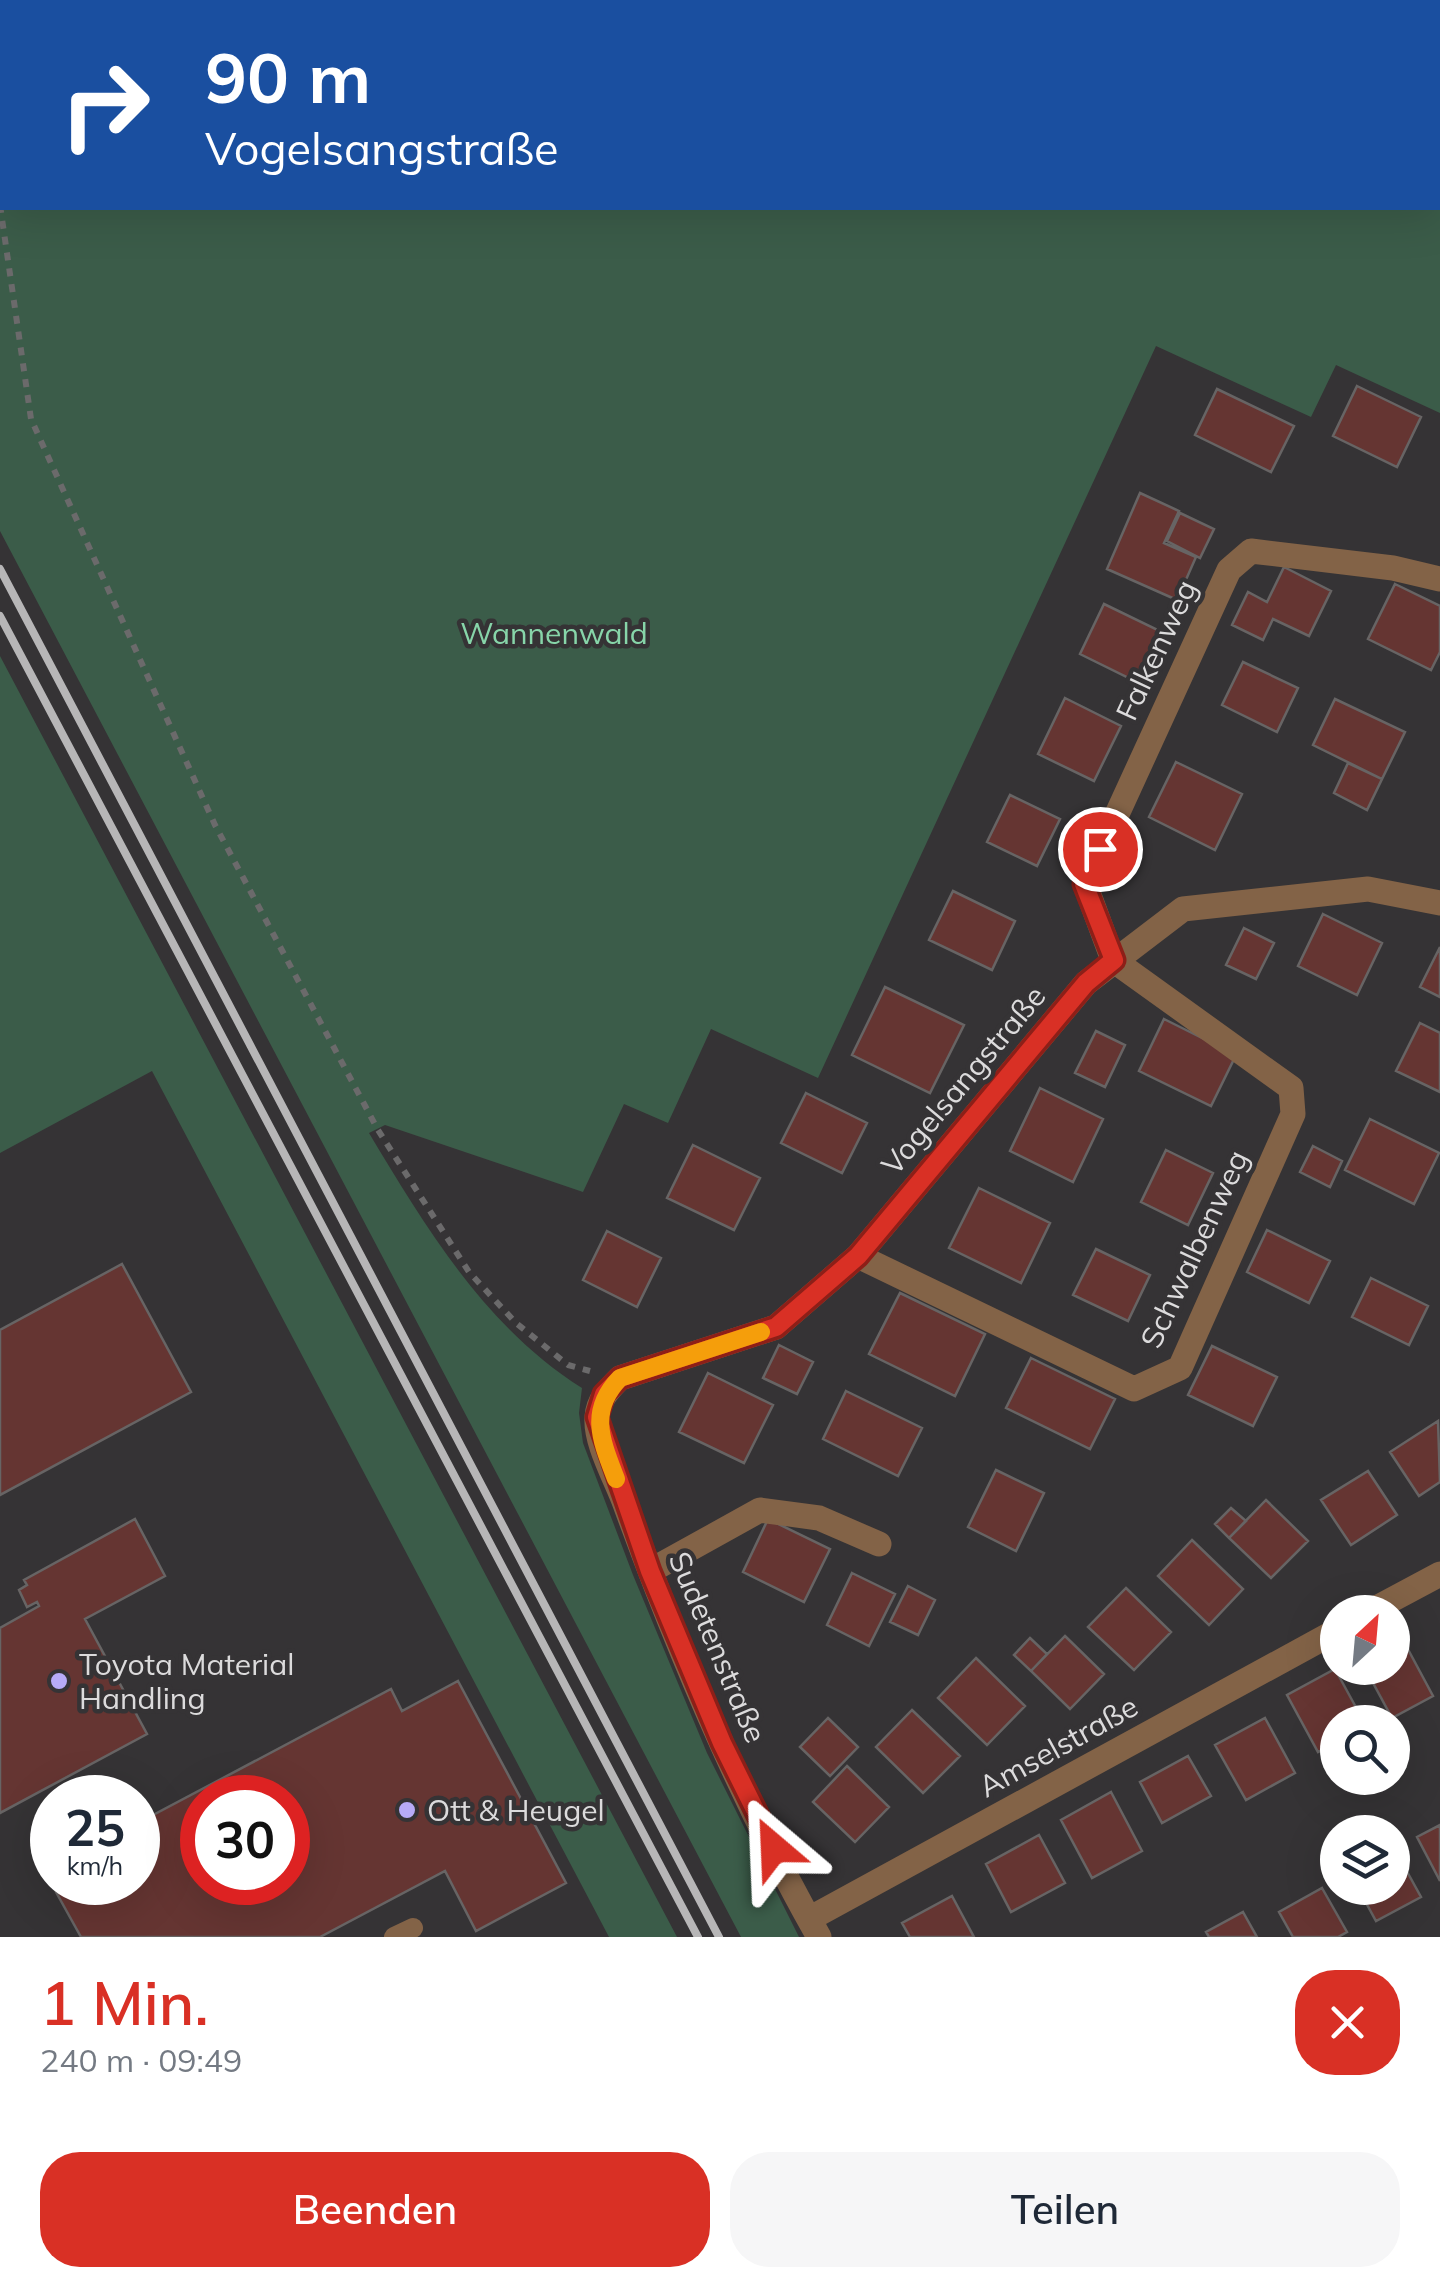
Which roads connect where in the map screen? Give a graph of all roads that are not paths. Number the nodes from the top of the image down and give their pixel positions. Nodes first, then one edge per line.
1 (1440, 580) edge
2 (1440, 903) edge
3 (1114, 960) junction
4 (858, 1256) junction
5 (620, 1378) joint
6 (879, 1544) dead end
7 (650, 1571) junction
8 (1440, 1574) edge
9 (1401, 1595) edge
10 (1320, 1640) edge
11 (814, 1928) edge

1 - 3 street, Falkenweg
2 - 3 street, Vogelsangstraße
3 - 4 street, Vogelsangstraße
3 - 4 street, Schwalbenweg
4 - 5 street, Vogelsangstraße
5 - 7 street, Sudetenstraße
6 - 7 street
7 - 11 street, Sudetenstraße
8 - 9 street
10 - 11 street, Amselstraße

